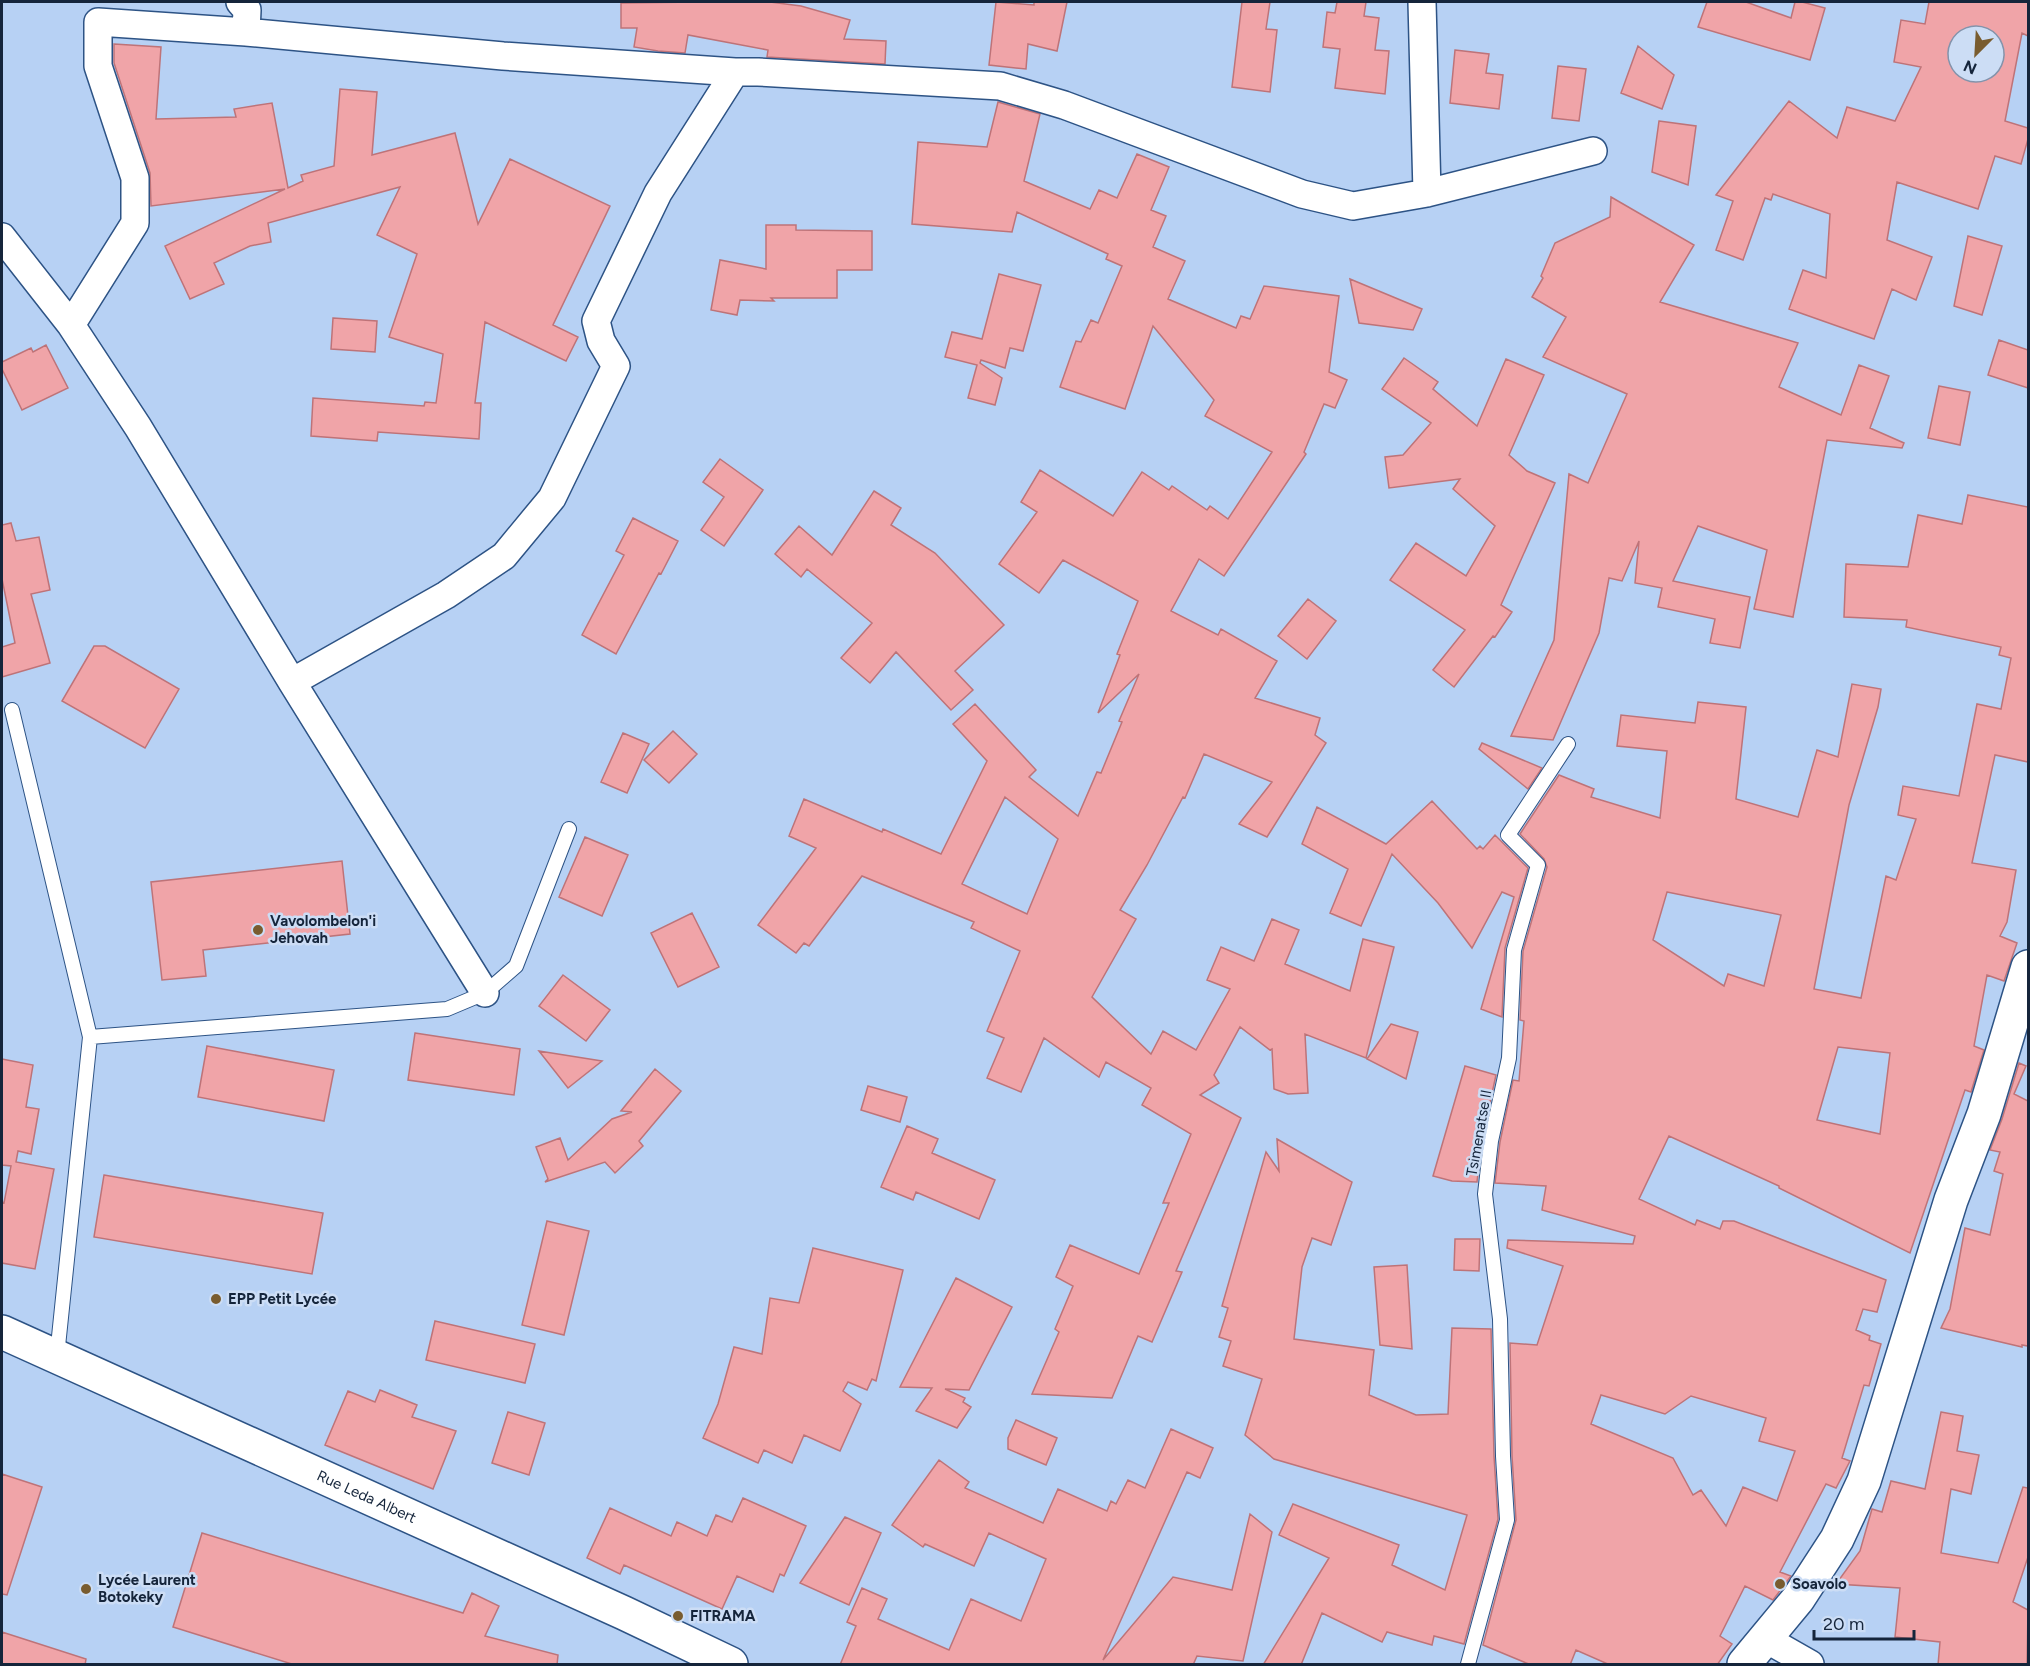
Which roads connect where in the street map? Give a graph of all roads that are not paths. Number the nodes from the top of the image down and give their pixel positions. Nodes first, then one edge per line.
1 (240, 2) edge
2 (1422, 2) edge
3 (246, 32) junction
4 (735, 72) junction
5 (1593, 151) dead end
6 (1426, 193) junction
7 (2, 237) edge
8 (72, 325) junction
9 (292, 681) junction
10 (12, 710) dead end
11 (1568, 744) dead end
12 (569, 829) dead end
13 (2028, 967) edge
14 (485, 993) junction
15 (90, 1036) junction
16 (2, 1332) edge
17 (56, 1359) junction
18 (1766, 1639) junction
19 (731, 1665) edge
20 (1468, 1665) edge
21 (1744, 1665) edge
22 (1810, 1665) edge

1 - 3 street
2 - 6 street
3 - 4 street
3 - 8 street
4 - 6 street
4 - 9 street
5 - 6 street
7 - 8 street
8 - 9 street
9 - 14 street
10 - 15 lane
11 - 20 lane, Tsimenatse II
12 - 14 lane
13 - 18 street
14 - 15 lane
15 - 17 lane
16 - 17 street, Rue Leda Albert
17 - 19 street, Rue Leda Albert
18 - 21 street
18 - 22 street

